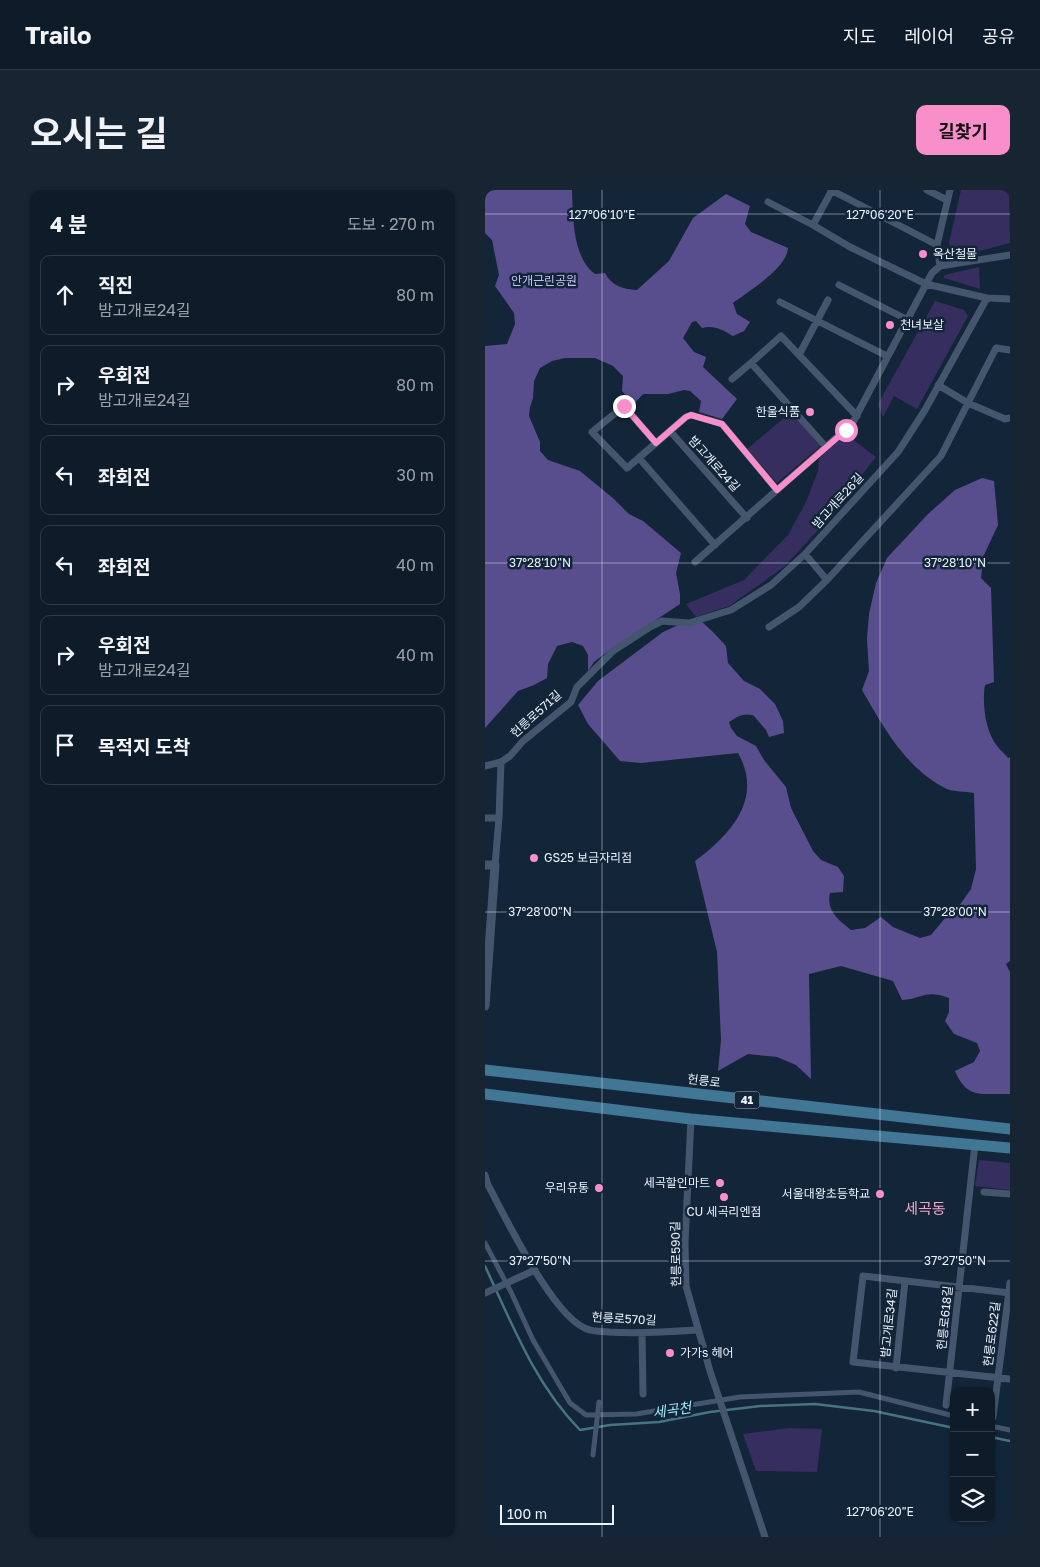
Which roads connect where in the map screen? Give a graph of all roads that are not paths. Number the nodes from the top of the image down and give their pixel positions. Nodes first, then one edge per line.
1 (831, 190) edge
2 (927, 190) edge
3 (949, 190) edge
4 (947, 200) junction
5 (768, 202) dead end
6 (813, 225) junction
7 (937, 245) junction
8 (1010, 255) edge
9 (939, 266) junction
10 (926, 284) junction
11 (839, 285) dead end
12 (987, 298) junction
13 (1010, 299) edge
14 (828, 300) dead end
15 (780, 302) dead end
16 (817, 320) junction
17 (908, 320) junction
18 (1010, 350) edge
19 (799, 355) junction
20 (887, 356) junction
21 (751, 363) junction
22 (731, 379) dead end
23 (938, 385) junction
24 (967, 403) junction
25 (857, 416) junction
26 (1010, 418) edge
27 (670, 431) junction
28 (656, 443) junction
29 (826, 447) junction
30 (639, 458) junction
31 (777, 490) junction
32 (747, 518) junction
33 (715, 545) junction
34 (805, 554) junction
35 (695, 562) dead end
36 (827, 580) junction
37 (731, 610) joint
38 (769, 627) dead end
39 (501, 762) junction
40 (485, 766) edge
41 (485, 818) edge
42 (499, 818) junction
43 (490, 865) edge
44 (485, 1006) edge
45 (485, 1070) edge
46 (485, 1094) edge
47 (691, 1119) junction
48 (1010, 1129) edge
49 (975, 1144) junction
50 (1010, 1148) edge
51 (485, 1174) edge
52 (984, 1192) dead end
53 (1010, 1194) edge
54 (485, 1243) edge
55 (535, 1270) junction
56 (905, 1281) junction
57 (1010, 1284) edge
58 (960, 1287) junction
59 (485, 1293) edge
60 (1009, 1293) edge
61 (697, 1330) junction
62 (643, 1333) junction
63 (896, 1368) junction
64 (950, 1373) junction
65 (998, 1378) junction
66 (1010, 1379) edge
67 (643, 1394) dead end
68 (995, 1401) edge
69 (599, 1402) dead end
70 (946, 1405) dead end
71 (950, 1415) edge
72 (995, 1427) edge
73 (1010, 1430) edge
74 (593, 1455) dead end
75 (765, 1537) edge

1 - 6 street
1 - 7 street
2 - 4 street
3 - 4 street
4 - 7 street
5 - 6 street
6 - 10 street
7 - 9 street
8 - 9 street
9 - 10 street
10 - 12 street
10 - 17 street
11 - 17 street
12 - 13 street
12 - 23 street, 밤고개로26길
14 - 16 street
15 - 16 street
16 - 19 street
16 - 20 street
17 - 20 street
18 - 24 street
19 - 21 street
19 - 25 street
20 - 25 street
21 - 22 street
21 - 29 street
23 - 24 street
23 - 34 street, 밤고개로26길
24 - 26 street
24 - 36 street
25 - 29 street
27 - 28 street
27 - 31 street
27 - 32 street, 밤고개로24길
28 - 30 street
28 - 30 street
29 - 31 street
30 - 33 street
31 - 32 street
32 - 33 street
33 - 35 street
34 - 36 street
34 - 37 street, 밤고개로26길
36 - 38 street
37 - 39 street, 헌릉로571길
39 - 40 street, 헌릉로571길
39 - 42 street
41 - 42 street
42 - 43 street
43 - 44 street
45 - 48 main road, 헌릉로 / 41
46 - 47 main road, 41
47 - 49 main road, 41
47 - 61 street, 헌릉로590길
49 - 50 main road, 41
49 - 58 street, 헌릉로618길
51 - 55 street, 헌릉로570길
52 - 53 street
54 - 71 street
55 - 59 street
55 - 62 street, 헌릉로570길
56 - 58 street, 밤고개로34길
56 - 63 street, 밤고개로34길
56 - 63 street, 밤고개로34길
57 - 60 street, 헌릉로622길
58 - 60 street, 밤고개로34길
58 - 64 street, 헌릉로618길
60 - 65 street, 헌릉로622길
61 - 62 street, 헌릉로570길
61 - 75 street, 헌릉로590길
62 - 67 street
63 - 64 street
64 - 65 street
64 - 70 street, 헌릉로618길
65 - 66 street
65 - 68 street, 헌릉로622길
69 - 74 street
72 - 73 street

